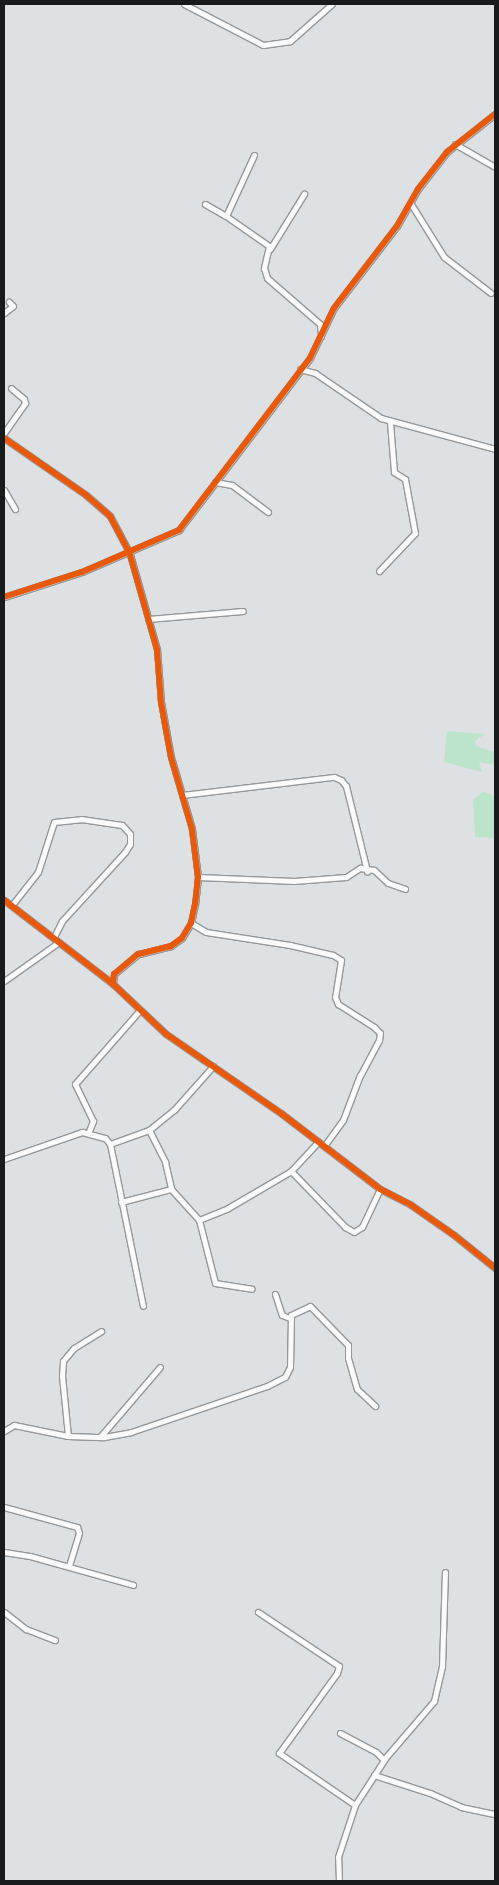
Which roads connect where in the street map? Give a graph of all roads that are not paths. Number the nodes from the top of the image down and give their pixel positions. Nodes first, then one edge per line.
1 (184, 4) edge
2 (332, 4) edge
3 (495, 114) edge
4 (455, 144) junction
5 (254, 155) dead end
6 (495, 167) edge
7 (304, 194) dead end
8 (205, 204) dead end
9 (410, 204) junction
10 (226, 216) junction
11 (270, 248) junction
12 (491, 293) dead end
13 (9, 302) dead end
14 (4, 312) edge
15 (321, 336) junction
16 (300, 369) junction
17 (11, 388) dead end
18 (390, 422) junction
19 (4, 433) edge
20 (4, 438) edge
21 (495, 449) edge
22 (215, 482) junction
23 (4, 490) edge
24 (15, 509) dead end
25 (268, 512) dead end
26 (129, 551) junction
27 (379, 571) dead end
28 (4, 597) edge
29 (243, 611) dead end
30 (148, 619) junction
31 (182, 795) junction
32 (366, 872) junction
33 (198, 878) junction
34 (405, 890) dead end
35 (4, 900) edge
36 (12, 905) junction
37 (191, 923) junction
38 (54, 937) junction
39 (59, 942) junction
40 (4, 981) edge
41 (113, 984) junction
42 (140, 1010) junction
43 (213, 1066) junction
44 (149, 1130) junction
45 (89, 1132) junction
46 (318, 1142) junction
47 (110, 1144) junction
48 (324, 1146) junction
49 (4, 1152) edge
50 (6, 1158) edge
51 (291, 1171) junction
52 (171, 1189) junction
53 (380, 1189) junction
54 (121, 1202) junction
55 (200, 1220) junction
56 (495, 1268) edge
57 (252, 1289) dead end
58 (274, 1294) dead end
59 (143, 1306) dead end
60 (290, 1318) junction
61 (101, 1331) dead end
62 (160, 1367) dead end
63 (375, 1406) dead end
64 (4, 1431) edge
65 (68, 1436) junction
66 (100, 1437) junction
67 (4, 1508) edge
68 (4, 1552) edge
69 (69, 1566) junction
70 (445, 1572) dead end
71 (133, 1585) dead end
72 (4, 1612) edge
73 (258, 1612) dead end
74 (55, 1640) dead end
75 (340, 1733) dead end
76 (384, 1760) junction
77 (374, 1775) junction
78 (355, 1805) junction
79 (495, 1814) edge
80 (339, 1881) edge

1 - 2 street
3 - 4 street
4 - 6 street
4 - 9 street
5 - 10 street
7 - 11 street
8 - 10 street
9 - 12 street
9 - 15 street
10 - 11 street
11 - 15 street
13 - 14 street
15 - 16 street
16 - 18 street
16 - 22 street
17 - 19 street
18 - 21 street
18 - 27 street
20 - 26 street
22 - 25 street
22 - 26 street
23 - 24 street
26 - 28 street
26 - 30 street
29 - 30 street
30 - 31 street
31 - 32 street
31 - 33 street
32 - 33 street
32 - 34 street
33 - 37 street
35 - 36 street
36 - 38 street
36 - 38 street
37 - 41 street
37 - 48 street
38 - 39 street
39 - 40 street
39 - 41 street
41 - 42 street
42 - 43 street
42 - 45 street
43 - 44 street
43 - 46 street
44 - 47 street
44 - 52 street
45 - 47 street
45 - 50 street
46 - 48 street
46 - 51 street
47 - 54 street
48 - 53 street
49 - 50 street
51 - 53 street
51 - 55 street
52 - 54 street
52 - 55 street
53 - 56 street
54 - 59 street
55 - 57 street
58 - 60 street
60 - 63 street
60 - 66 street
61 - 65 street
62 - 66 street
64 - 65 street
65 - 66 street
67 - 69 street
68 - 69 street
69 - 71 street
70 - 76 street
72 - 74 street
73 - 78 street
75 - 76 street
76 - 77 street
77 - 78 street
77 - 79 street
78 - 80 street

